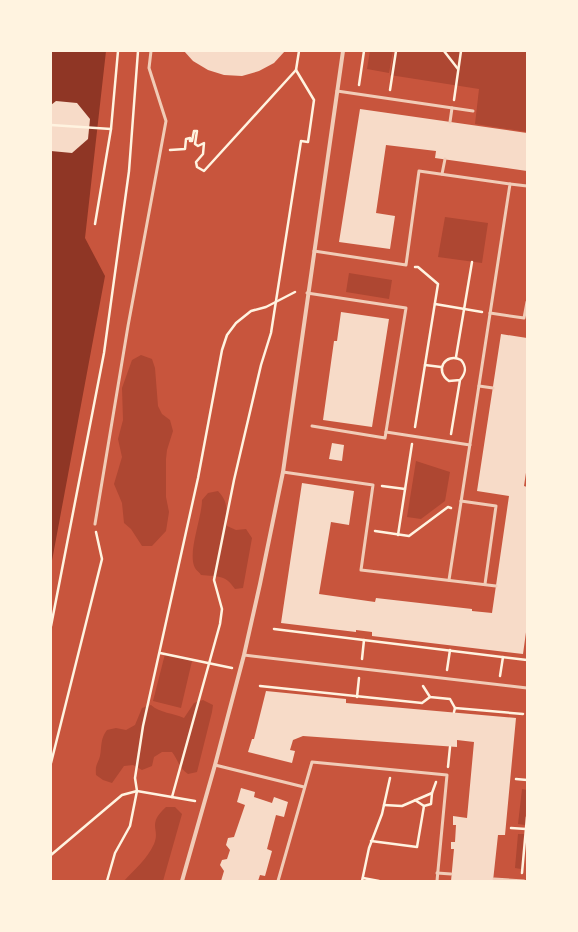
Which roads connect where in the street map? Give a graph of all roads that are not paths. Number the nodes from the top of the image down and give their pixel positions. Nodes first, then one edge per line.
1 (151, 51) edge
2 (343, 51) edge
3 (337, 90) junction
4 (452, 108) junction
5 (473, 111) dead end
6 (450, 122) dead end
7 (445, 159) dead end
8 (442, 174) junction
9 (510, 184) junction
10 (527, 186) edge
11 (314, 251) junction
12 (307, 293) junction
13 (527, 302) edge
14 (490, 313) junction
15 (479, 386) junction
16 (493, 388) dead end
17 (312, 426) dead end
18 (386, 432) junction
19 (470, 445) junction
20 (282, 472) junction
21 (461, 502) junction
22 (96, 524) road end
23 (449, 580) junction
24 (484, 584) junction
25 (496, 586) dead end
26 (244, 654) junction
27 (527, 688) edge
28 (216, 765) junction
29 (304, 787) junction
30 (437, 873) junction
31 (451, 874) dead end
32 (494, 879) dead end
33 (182, 881) edge
34 (278, 881) edge
35 (437, 881) edge
36 (523, 881) edge

1 - 22 lane
2 - 3 street
3 - 4 lane
3 - 11 street
4 - 5 lane
4 - 6 lane
7 - 8 lane
8 - 9 lane
8 - 11 lane
9 - 10 lane
9 - 14 lane
11 - 12 street
12 - 18 lane
12 - 20 street
13 - 14 lane
14 - 15 lane
15 - 16 lane
15 - 19 lane
17 - 18 lane
18 - 19 lane
19 - 21 lane
20 - 23 lane
20 - 26 street
21 - 23 lane
21 - 24 lane
23 - 24 lane
24 - 25 lane
26 - 27 lane
26 - 28 street
28 - 29 lane
28 - 33 street
29 - 30 lane
29 - 34 lane
30 - 31 lane
30 - 35 lane
32 - 36 lane

